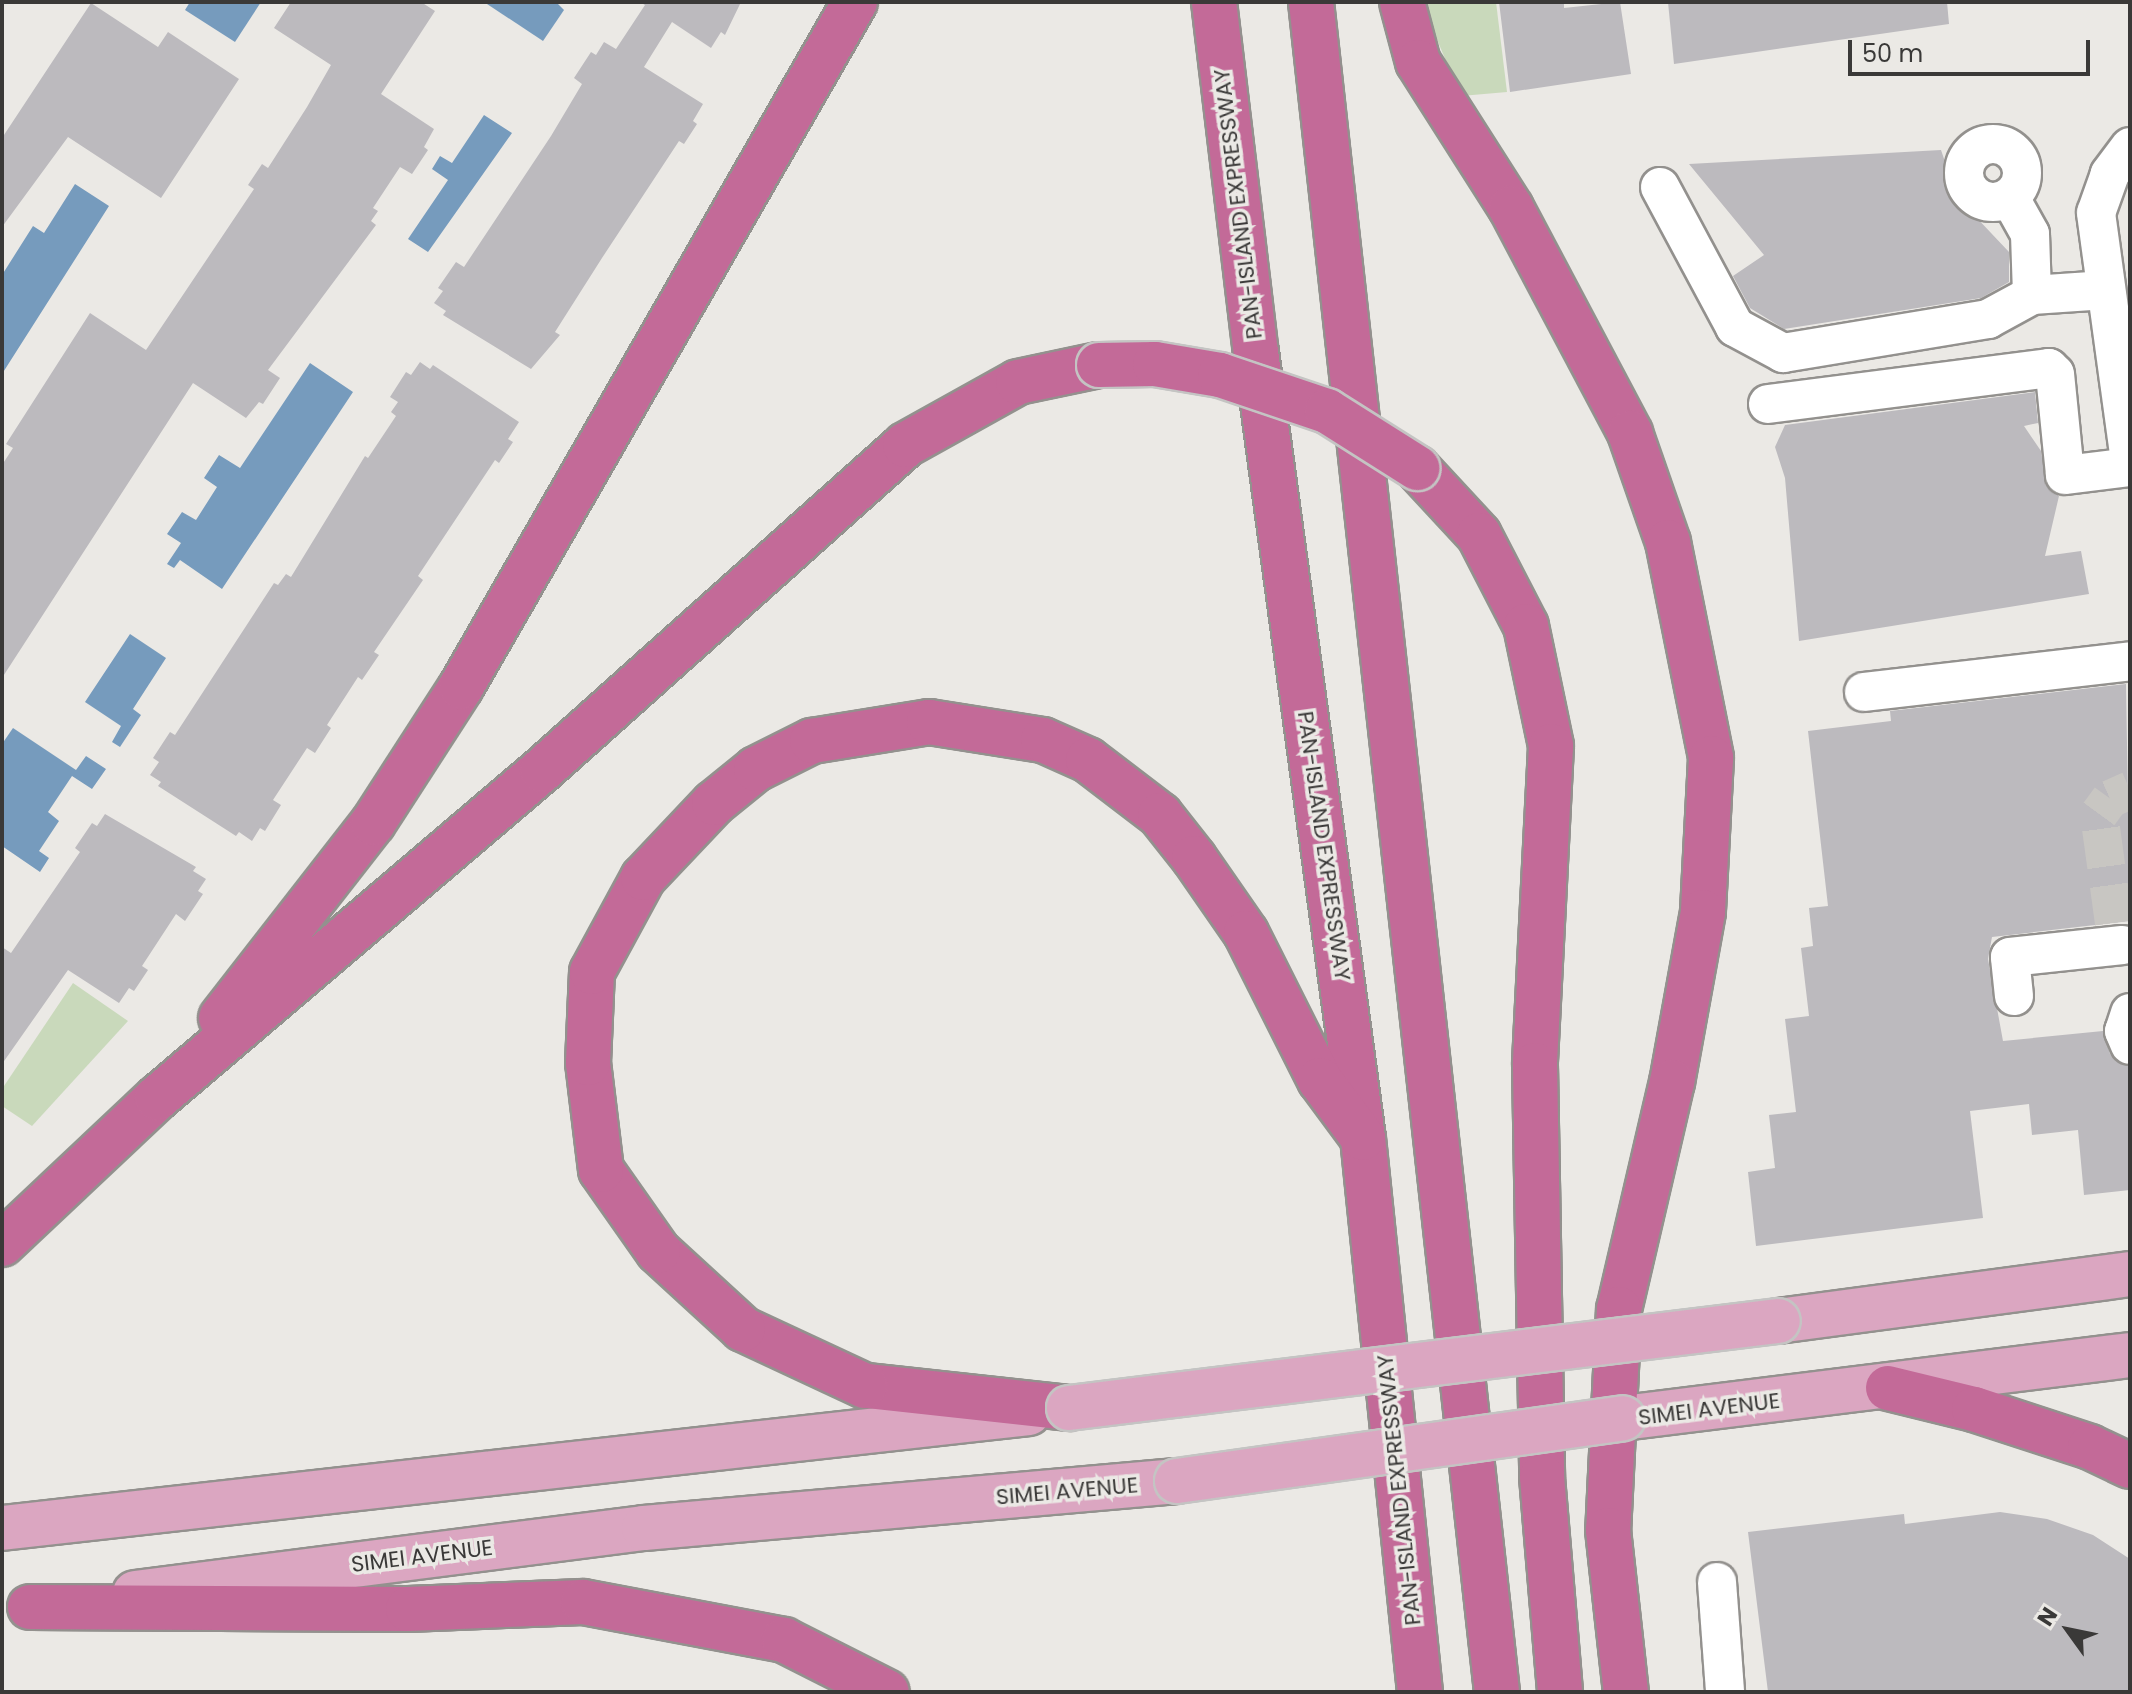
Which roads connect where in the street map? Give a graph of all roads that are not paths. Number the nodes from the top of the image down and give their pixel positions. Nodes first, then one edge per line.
1 (855, 2) edge
2 (1214, 2) edge
3 (1311, 2) edge
4 (1402, 2) edge
5 (2130, 147) edge
6 (1660, 187) dead end
7 (2010, 198) dead end
8 (2106, 290) junction
9 (2032, 295) junction
10 (1768, 404) dead end
11 (2130, 460) edge
12 (2130, 467) edge
13 (2130, 661) edge
14 (1864, 692) dead end
15 (2122, 940) edge
16 (2014, 996) dead end
17 (2130, 1013) edge
18 (2130, 1045) edge
19 (157, 1098) junction
20 (1363, 1138) junction
21 (2, 1244) edge
22 (2130, 1274) edge
23 (2130, 1355) edge
24 (1888, 1388) junction
25 (1069, 1408) junction
26 (2130, 1466) edge
27 (2, 1528) edge
28 (1717, 1582) dead end
29 (16, 1609) edge
30 (887, 1692) edge
31 (1420, 1692) edge
32 (1497, 1692) edge
33 (1560, 1692) edge
34 (1626, 1692) edge
35 (1725, 1692) edge

1 - 19 highway
2 - 20 highway, PAN-ISLAND EXPRESSWAY
3 - 32 highway
4 - 34 highway
5 - 8 street
6 - 9 street
7 - 9 street
8 - 9 street
8 - 11 street
10 - 12 street
13 - 14 street
15 - 16 street
17 - 18 street
19 - 21 highway
19 - 33 highway, bridge
20 - 25 highway
20 - 31 highway, PAN-ISLAND EXPRESSWAY
22 - 25 main road, bridge
23 - 24 main road, SIMEI AVENUE
24 - 26 highway
24 - 29 main road, SIMEI AVENUE, bridge
25 - 27 main road
28 - 35 street
29 - 30 highway

